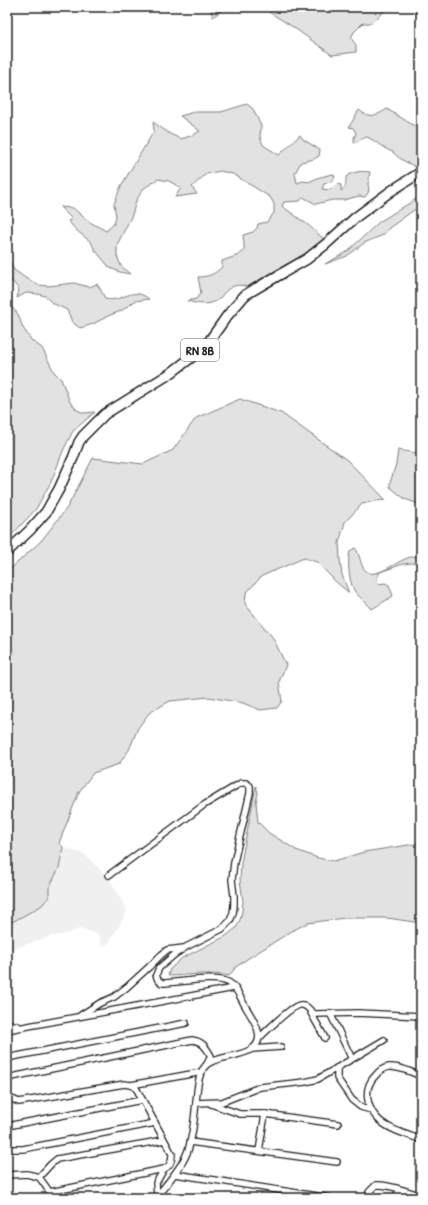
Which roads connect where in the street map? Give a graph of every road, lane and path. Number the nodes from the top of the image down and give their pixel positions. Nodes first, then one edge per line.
1 (421, 172) edge
2 (7, 552) edge
3 (109, 875) dead end
4 (186, 947) junction
5 (234, 988) junction
6 (311, 1012) junction
7 (330, 1013) junction
8 (421, 1016) edge
9 (78, 1017) junction
10 (7, 1023) edge
11 (186, 1023) dead end
12 (20, 1027) junction
13 (7, 1030) edge
14 (259, 1038) junction
15 (325, 1038) dead end
16 (384, 1040) dead end
17 (281, 1047) dead end
18 (251, 1049) junction
19 (7, 1058) edge
20 (352, 1059) junction
21 (207, 1064) junction
22 (337, 1068) junction
23 (202, 1072) junction
24 (421, 1076) edge
25 (7, 1078) edge
26 (131, 1085) junction
27 (7, 1098) edge
28 (142, 1100) junction
29 (196, 1103) junction
30 (209, 1103) junction
31 (371, 1110) junction
32 (265, 1114) junction
33 (155, 1124) junction
34 (338, 1124) dead end
35 (7, 1126) edge
36 (164, 1140) junction
37 (421, 1140) edge
38 (190, 1142) junction
39 (7, 1149) edge
40 (260, 1151) junction
41 (337, 1162) dead end
42 (164, 1169) junction
43 (175, 1174) junction
44 (7, 1175) edge
45 (39, 1177) junction
46 (403, 1191) junction
47 (50, 1192) junction
48 (421, 1195) edge
49 (156, 1197) edge
50 (54, 1198) edge
51 (330, 1198) edge
52 (369, 1198) edge
53 (395, 1198) edge

1 - 2 main road, RN 8B
3 - 4 street
4 - 5 street
4 - 9 street
5 - 9 street
5 - 14 street
6 - 7 street
6 - 14 street
6 - 15 street
7 - 8 street
7 - 20 street
9 - 12 street
10 - 12 street
11 - 19 street
12 - 13 street
14 - 18 street
16 - 20 street
17 - 18 street
18 - 21 street
20 - 22 street
21 - 23 street
21 - 25 street
22 - 30 street
22 - 31 street
23 - 26 street
23 - 29 street
24 - 31 street
26 - 27 street
26 - 28 street
28 - 33 street
28 - 35 street
29 - 30 street
29 - 38 street
30 - 32 street
31 - 37 street
32 - 34 street
32 - 40 street
33 - 36 street
33 - 39 street
36 - 42 street
36 - 45 street
38 - 40 street
38 - 43 street
40 - 41 street
42 - 47 street
42 - 49 street
43 - 49 street
43 - 51 street
44 - 45 street
45 - 47 street
46 - 48 street
46 - 52 street
46 - 53 street
47 - 50 street

